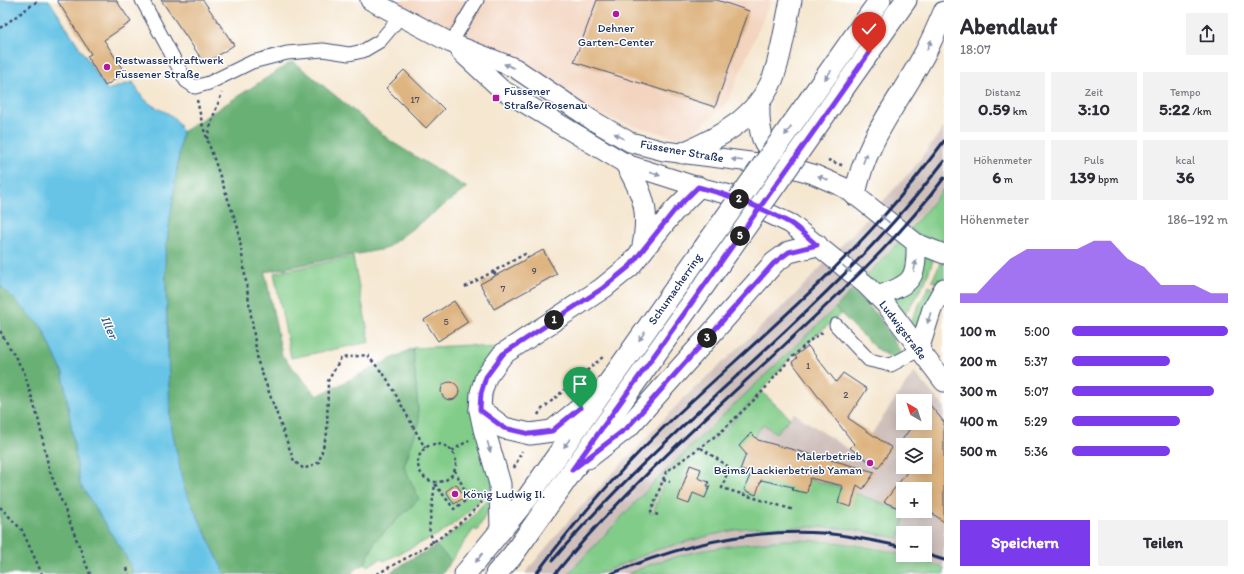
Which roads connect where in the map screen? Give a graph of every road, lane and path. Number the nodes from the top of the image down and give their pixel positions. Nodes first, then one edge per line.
1 (39, 0) edge
2 (142, 0) edge
3 (370, 0) edge
4 (477, 0) edge
5 (791, 0) edge
6 (880, 0) edge
7 (906, 0) edge
8 (944, 12) edge
9 (401, 16) junction
10 (0, 28) edge
11 (451, 43) junction
12 (194, 87) junction
13 (225, 90) dead end
14 (759, 103) junction
15 (207, 140) junction
16 (683, 153) junction
17 (626, 164) junction
18 (789, 167) junction
19 (698, 187) junction
20 (855, 195) junction
21 (916, 243) junction
22 (817, 245) junction
23 (642, 252) junction
24 (944, 254) edge
25 (528, 258) dead end
26 (494, 272) junction
27 (496, 276) dead end
28 (465, 287) dead end
29 (944, 288) edge
30 (878, 296) junction
31 (836, 325) joint
32 (0, 331) edge
33 (920, 350) junction
34 (607, 353) dead end
35 (944, 382) edge
36 (609, 385) junction
37 (480, 410) junction
38 (530, 434) junction
39 (424, 448) junction
40 (701, 448) junction
41 (572, 470) junction
42 (454, 471) junction
43 (663, 480) junction
44 (670, 482) dead end
45 (435, 484) junction
46 (500, 484) junction
47 (0, 506) edge
48 (794, 510) dead end
49 (658, 515) dead end
50 (496, 536) junction
51 (433, 543) junction
52 (127, 568) dead end
53 (42, 574) edge
54 (90, 574) edge
55 (129, 574) edge
56 (378, 574) edge
57 (465, 574) edge
58 (496, 574) edge

1 - 10 path
2 - 12 street
3 - 9 street, Füssener Straße
4 - 11 street
5 - 14 main road
6 -> 36 main road, Schumacherring, bridge
7 - 41 main road, Schumacherring, bridge
20 -> 8 main road
9 - 11 street, Füssener Straße
9 - 12 street
16 -> 11 street, Füssener Straße
11 - 17 street, Füssener Straße
12 - 15 path
13 - 15 path
14 - 16 main road
14 - 18 main road
15 - 39 path
18 -> 16 street, Füssener Straße
17 -> 19 street, Füssener Straße
17 - 23 main road
20 -> 18 street, Füssener Straße
19 - 22 street, Füssener Straße
19 - 23 main road
21 -> 20 street, Füssener Straße
21 - 24 street, Füssener Straße
30 -> 21 street
22 -> 30 street, Füssener Straße
22 - 41 main road
23 - 37 main road
25 - 26 path
26 - 27 path
26 - 28 path
29 -> 33 street
30 - 33 street, Ludwigstraße
31 - 33 street
31 - 40 path
32 - 54 path
33 - 35 street, Ludwigstraße
34 - 38 path
36 - 38 main road
36 -> 50 main road, Schumacherring
37 - 38 main road
37 -> 46 main road
38 - 46 path
39 - 42 path
39 - 45 path
40 - 43 path
40 - 48 path
41 - 58 main road, Schumacherring
42 - 45 path
42 - 45 path
43 - 44 path
43 - 49 path
45 - 51 path
46 - 50 main road
46 - 51 path
47 - 53 path
50 -> 57 main road, Schumacherring
51 - 56 path
52 - 55 path

